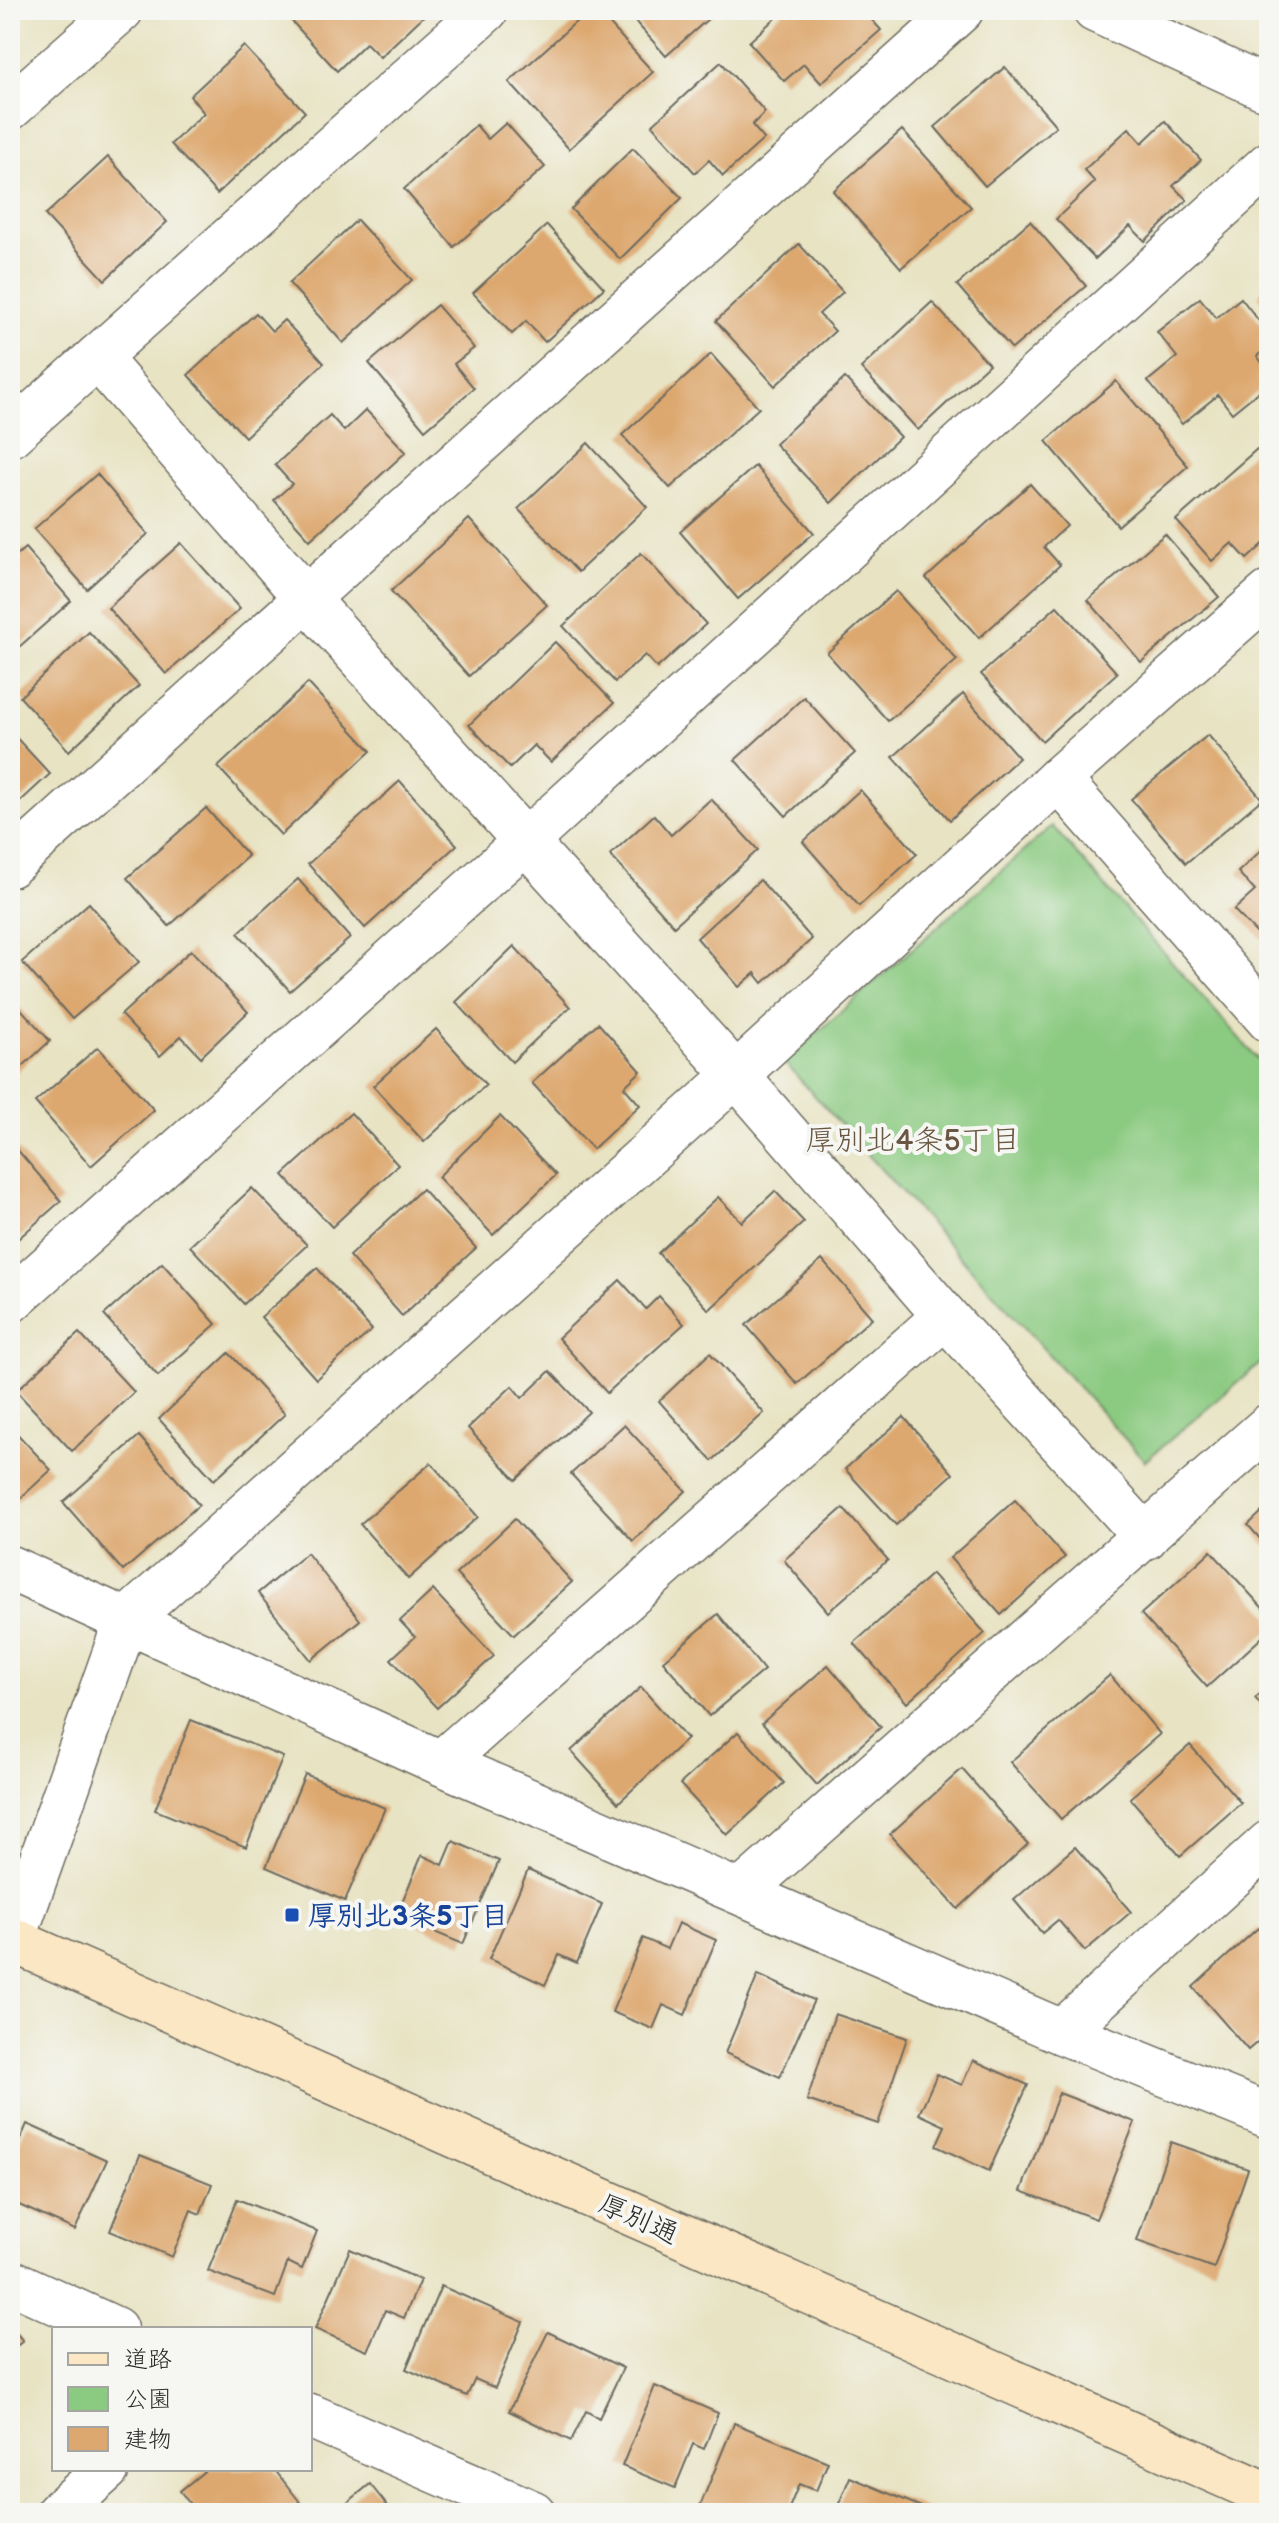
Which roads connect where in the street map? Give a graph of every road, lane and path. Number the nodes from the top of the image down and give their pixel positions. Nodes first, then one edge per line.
1 (121, 10) edge
2 (486, 10) edge
3 (961, 10) edge
4 (1095, 10) edge
5 (1269, 90) edge
6 (10, 108) edge
7 (1269, 164) edge
8 (97, 357) junction
9 (10, 435) edge
10 (1269, 593) edge
11 (307, 599) junction
12 (1058, 779) junction
13 (526, 841) junction
14 (10, 865) edge
15 (1264, 1005) edge
16 (736, 1075) junction
17 (10, 1301) edge
18 (945, 1316) junction
19 (1269, 1426) edge
20 (1146, 1537) junction
21 (10, 1568) edge
22 (126, 1621) junction
23 (441, 1763) junction
24 (1269, 1843) edge
25 (742, 1891) junction
26 (11, 1943) edge
27 (1062, 2032) junction
28 (1269, 2116) edge
29 (10, 2281) edge
30 (111, 2327) edge
31 (312, 2417) edge
32 (105, 2471) edge
33 (1269, 2495) edge
34 (58, 2513) edge
35 (531, 2513) edge

1 - 6 street
2 - 8 street
3 - 11 street
4 - 5 street
7 - 13 street
8 - 9 street
8 - 11 street
10 - 12 street
11 - 13 street
11 - 14 street
12 - 15 street
12 - 16 street
13 - 16 street
13 - 17 street
16 - 18 street
16 - 22 street
18 - 20 street
18 - 23 street
19 - 20 street
20 - 25 street
21 - 22 street
22 - 23 street
22 - 26 street
23 - 25 street
24 - 27 street
25 - 27 street
26 - 33 main road, 厚別通
27 - 28 street
29 - 30 street
31 - 35 street
32 - 34 street

